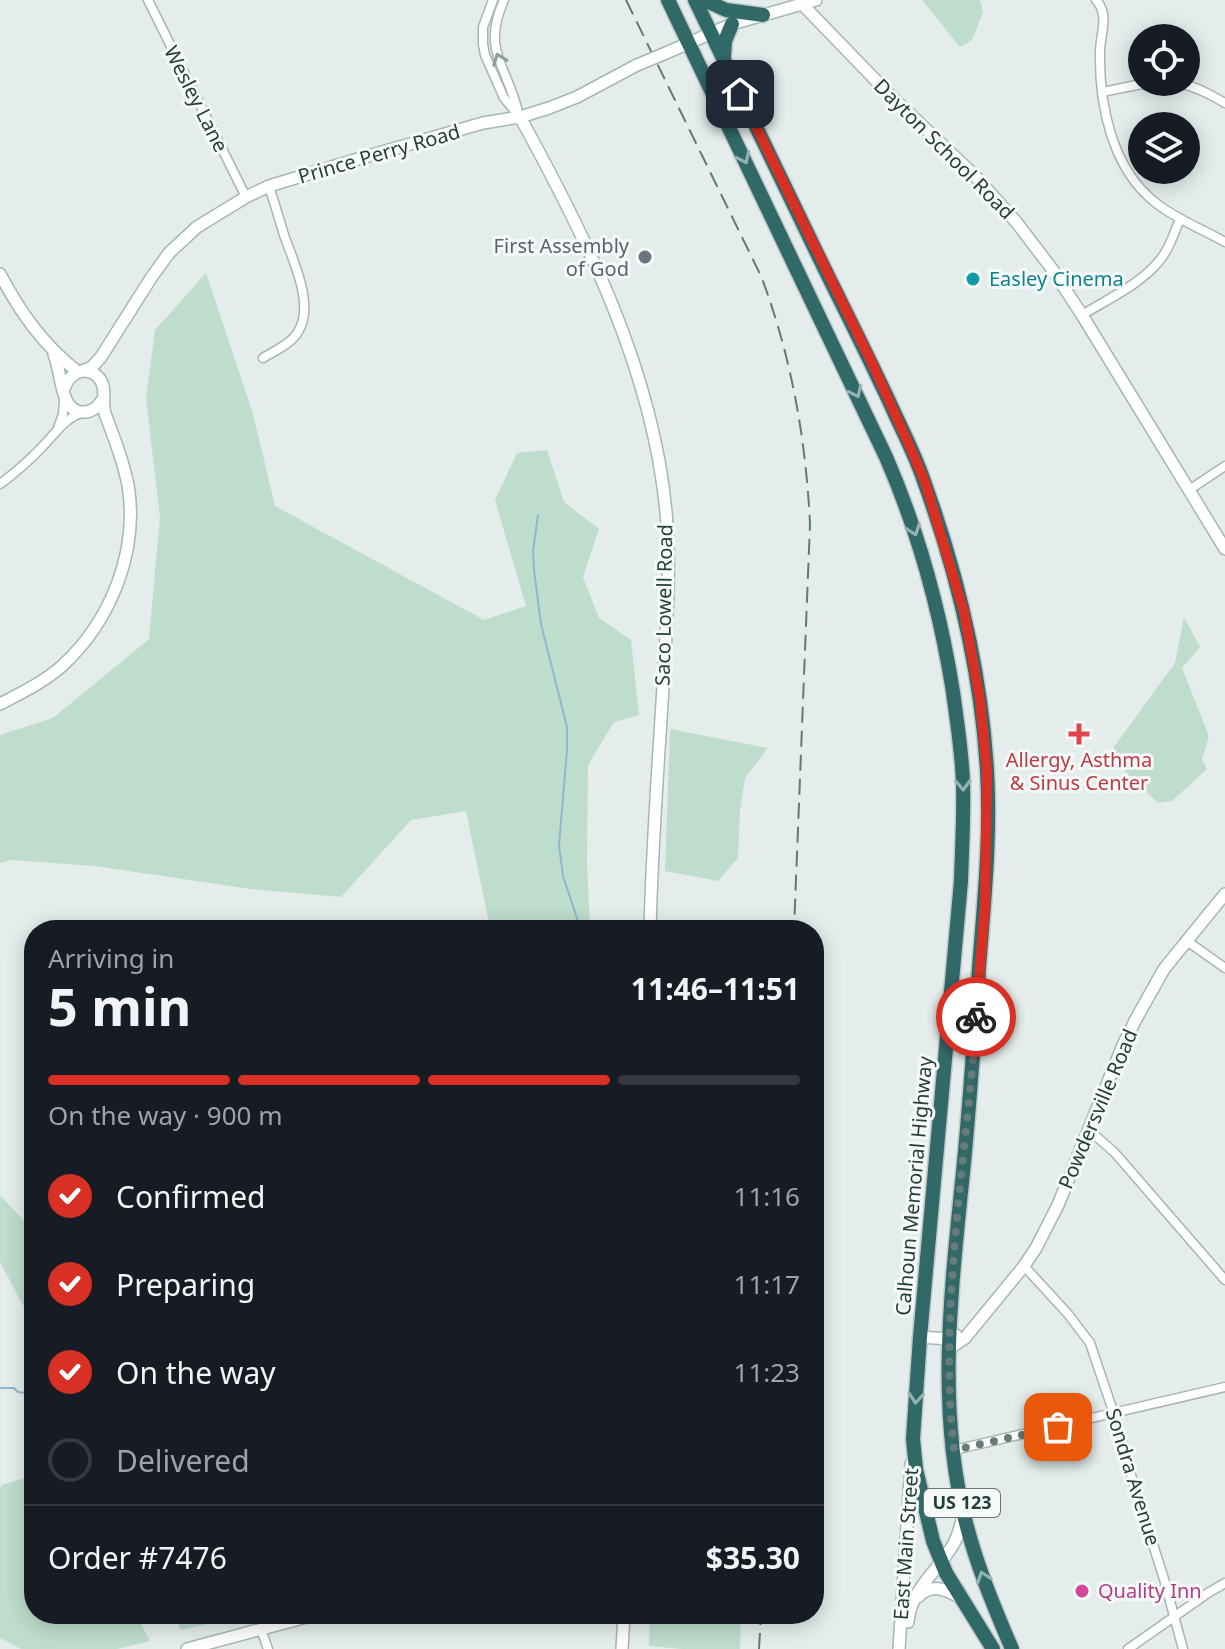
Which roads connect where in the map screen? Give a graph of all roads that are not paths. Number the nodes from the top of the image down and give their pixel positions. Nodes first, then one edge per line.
1 (148, 0) edge
2 (493, 0) edge
3 (504, 0) edge
4 (668, 0) edge
5 (695, 0) edge
6 (704, 0) edge
7 (816, 0) edge
8 (1096, 0) edge
9 (802, 4) junction
10 (763, 15) junction
11 (732, 24) junction
12 (711, 33) junction
13 (688, 42) junction
14 (724, 60) junction
15 (1103, 92) junction
16 (1225, 103) edge
17 (520, 117) junction
18 (269, 186) junction
19 (246, 197) junction
20 (1180, 219) junction
21 (1225, 242) edge
22 (0, 274) edge
23 (1082, 315) junction
24 (117, 333) junction
25 (51, 349) junction
26 (263, 358) dead end
27 (80, 372) junction
28 (101, 381) junction
29 (64, 393) junction
30 (104, 394) junction
31 (88, 411) junction
32 (57, 429) junction
33 (114, 439) junction
34 (910, 447) junction
35 (886, 457) junction
36 (1225, 466) edge
37 (0, 484) edge
38 (1189, 490) junction
39 (1225, 549) edge
40 (964, 612) junction
41 (940, 619) junction
42 (0, 704) edge
43 (1225, 894) edge
44 (651, 920) edge
45 (957, 923) junction
46 (983, 925) junction
47 (1187, 941) junction
48 (1225, 968) edge
49 (1089, 1130) junction
50 (933, 1189) junction
51 (961, 1190) junction
52 (931, 1212) junction
53 (956, 1245) junction
54 (926, 1264) junction
55 (1024, 1266) junction
56 (1225, 1280) edge
57 (951, 1289) junction
58 (920, 1337) junction
59 (949, 1344) junction
60 (1225, 1387) edge
61 (1114, 1412) junction
62 (913, 1439) junction
63 (954, 1450) junction
64 (963, 1510) junction
65 (941, 1561) junction
66 (1225, 1583) edge
67 (960, 1598) junction
68 (912, 1603) junction
69 (1175, 1616) junction
70 (280, 1624) edge
71 (623, 1624) edge
72 (261, 1629) junction
73 (187, 1649) edge
74 (268, 1649) edge
75 (622, 1649) edge
76 (899, 1649) edge
77 (906, 1649) edge
78 (993, 1649) edge
79 (1012, 1649) edge
80 (1128, 1649) edge
81 (1183, 1649) edge

1 - 19 street, Wesley Lane
2 - 17 street
17 -> 3 street
4 - 13 highway, Calhoun Memorial Highway / US 123
5 - 12 highway, US 123
6 - 10 highway
7 - 9 street, Prince Perry Road
8 - 15 street
9 - 10 street, Prince Perry Road
9 - 23 street, Dayton School Road
10 - 11 street, Prince Perry Road
11 - 12 street, Prince Perry Road
11 - 14 highway
12 - 13 street, Prince Perry Road
12 - 14 highway, US 123
13 - 17 street, Prince Perry Road, bridge
13 -> 35 highway, Calhoun Memorial Highway / US 123
14 - 34 highway, US 123
15 - 16 street
15 - 20 street
17 - 18 street, Prince Perry Road
17 - 44 street, Saco Lowell Road
18 - 19 street, Prince Perry Road
18 - 26 street
19 - 24 street, Prince Perry Road
20 - 21 street
20 - 23 street
22 - 25 street
23 - 38 street, Dayton School Road
24 - 27 street, Prince Perry Road
24 - 28 street, Prince Perry Road
25 - 27 street
25 - 29 street
27 - 28 street
27 - 29 street
28 - 30 street
29 - 31 street
29 - 32 street
30 - 31 street
30 - 33 street
31 - 32 street
31 - 33 street
32 - 37 street
33 - 42 street
34 - 35 highway
34 - 40 highway, US 123
35 -> 41 highway, Calhoun Memorial Highway / US 123
36 - 38 street
38 - 39 street, Dayton School Road
40 - 41 highway
40 - 46 highway, US 123
41 -> 45 highway, Calhoun Memorial Highway / US 123
43 - 47 street, Powdersville Road
45 - 46 highway
45 - 50 highway, Calhoun Memorial Highway / US 123
46 - 51 highway, US 123
47 - 48 street
47 - 49 street, Powdersville Road
49 - 55 street, Powdersville Road
49 - 56 street
50 - 51 highway
50 - 52 highway, Calhoun Memorial Highway / US 123
51 - 53 highway, US 123
52 - 53 highway
52 - 54 highway, Calhoun Memorial Highway / US 123
53 - 57 highway, US 123
54 - 57 highway
54 - 58 highway, Calhoun Memorial Highway / US 123
55 - 59 street, Powdersville Road
55 - 61 street, Sondra Avenue
57 - 59 highway, US 123
58 - 59 street
58 -> 62 highway, Calhoun Memorial Highway / US 123
59 - 63 highway, US 123
60 - 61 street
61 - 63 street
61 - 69 street, Sondra Avenue
62 - 65 highway, Calhoun Memorial Highway / US 123
62 - 76 street, East Main Street
63 - 64 highway, US 123
64 - 65 street, East Main Street
79 -> 64 highway, US 123
65 - 67 highway, Calhoun Memorial Highway / US 123
65 - 68 street, East Main Street
66 - 69 street
67 - 68 street
67 - 78 highway, Calhoun Memorial Highway / US 123
68 - 77 street, East Main Street
69 - 80 street
69 - 81 street, Sondra Avenue
70 - 72 street
71 - 75 street
72 - 73 street
72 - 74 street

